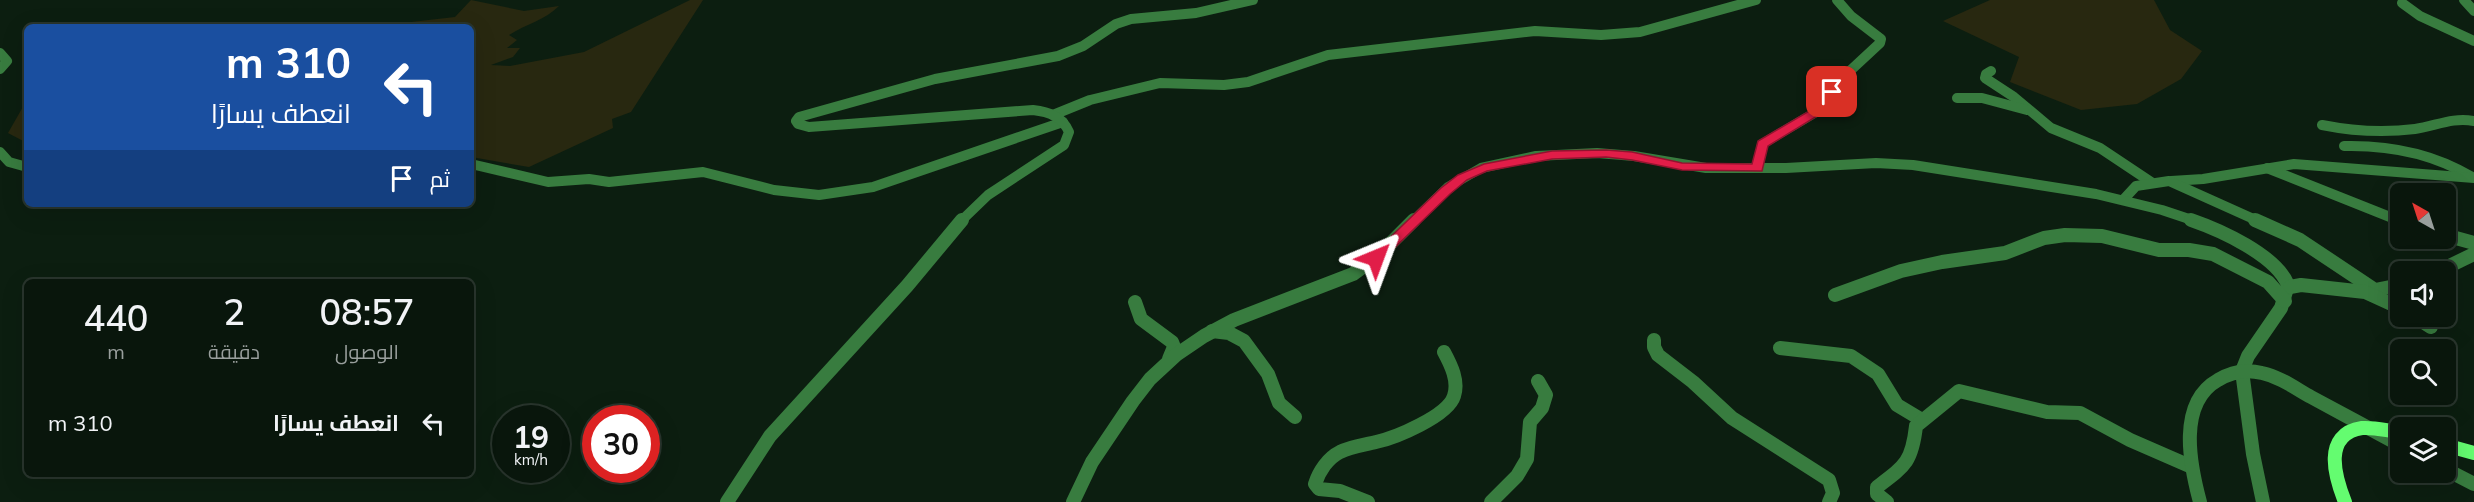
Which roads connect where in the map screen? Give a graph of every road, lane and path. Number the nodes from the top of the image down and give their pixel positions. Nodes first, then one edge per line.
1 (1252, 0) edge
2 (1756, 0) edge
3 (1837, 0) edge
4 (2464, 0) edge
5 (2402, 3) dead end
6 (2474, 11) edge
7 (2474, 40) edge
8 (0, 53) edge
9 (0, 69) edge
10 (1990, 70) dead end
11 (1957, 98) dead end
12 (2033, 112) junction
13 (1058, 118) junction
14 (2474, 121) edge
15 (2322, 125) dead end
16 (2344, 146) dead end
17 (0, 152) edge
18 (474, 165) edge
19 (24, 166) edge
20 (1758, 168) junction
21 (2267, 168) junction
22 (2474, 178) edge
23 (2169, 181) junction
24 (2151, 182) junction
25 (2124, 199) junction
26 (2390, 217) edge
27 (2456, 238) edge
28 (2474, 243) edge
29 (2474, 254) edge
30 (2456, 263) edge
31 (2290, 286) junction
32 (2390, 287) edge
33 (1835, 295) dead end
34 (2285, 301) junction
35 (1135, 302) dead end
36 (2390, 303) edge
37 (1211, 330) junction
38 (1654, 340) dead end
39 (1780, 348) dead end
40 (1444, 352) dead end
41 (1168, 360) junction
42 (2241, 370) junction
43 (1538, 381) dead end
44 (1295, 417) dead end
45 (1922, 420) junction
46 (2367, 428) junction
47 (2390, 431) edge
48 (2390, 440) edge
49 (2456, 448) edge
50 (2474, 453) edge
51 (2192, 466) junction
52 (2456, 475) edge
53 (2474, 484) edge
54 (728, 502) edge
55 (1073, 502) edge
56 (1368, 502) edge
57 (1491, 502) edge
58 (1829, 502) edge
59 (1887, 502) edge
60 (2200, 502) edge
61 (2263, 502) edge
62 (2345, 502) edge

1 - 13 street
2 - 13 street
3 - 20 street
4 - 6 street
5 - 7 street
8 - 9 street
10 - 12 street
11 - 12 street
12 - 24 street
13 - 18 street
13 - 54 street
14 - 15 street
16 - 22 street
17 - 19 street
20 - 25 street
20 - 37 street
21 - 22 street
21 - 23 street
21 - 26 street
23 - 24 street
23 - 32 street
24 - 25 street
25 - 31 street
27 - 28 street
29 - 30 street
31 - 34 street
31 - 36 street
33 - 34 street
34 - 42 street
35 - 41 street
37 - 41 street
37 - 44 street
38 - 58 street
39 - 45 street
40 - 56 street
41 - 55 street
42 - 46 street
42 - 51 street
42 - 61 street
43 - 57 street
45 - 51 street
45 - 59 street
46 - 47 main road
46 - 48 street
46 - 62 main road
49 - 50 main road
51 - 60 street
52 - 53 street

